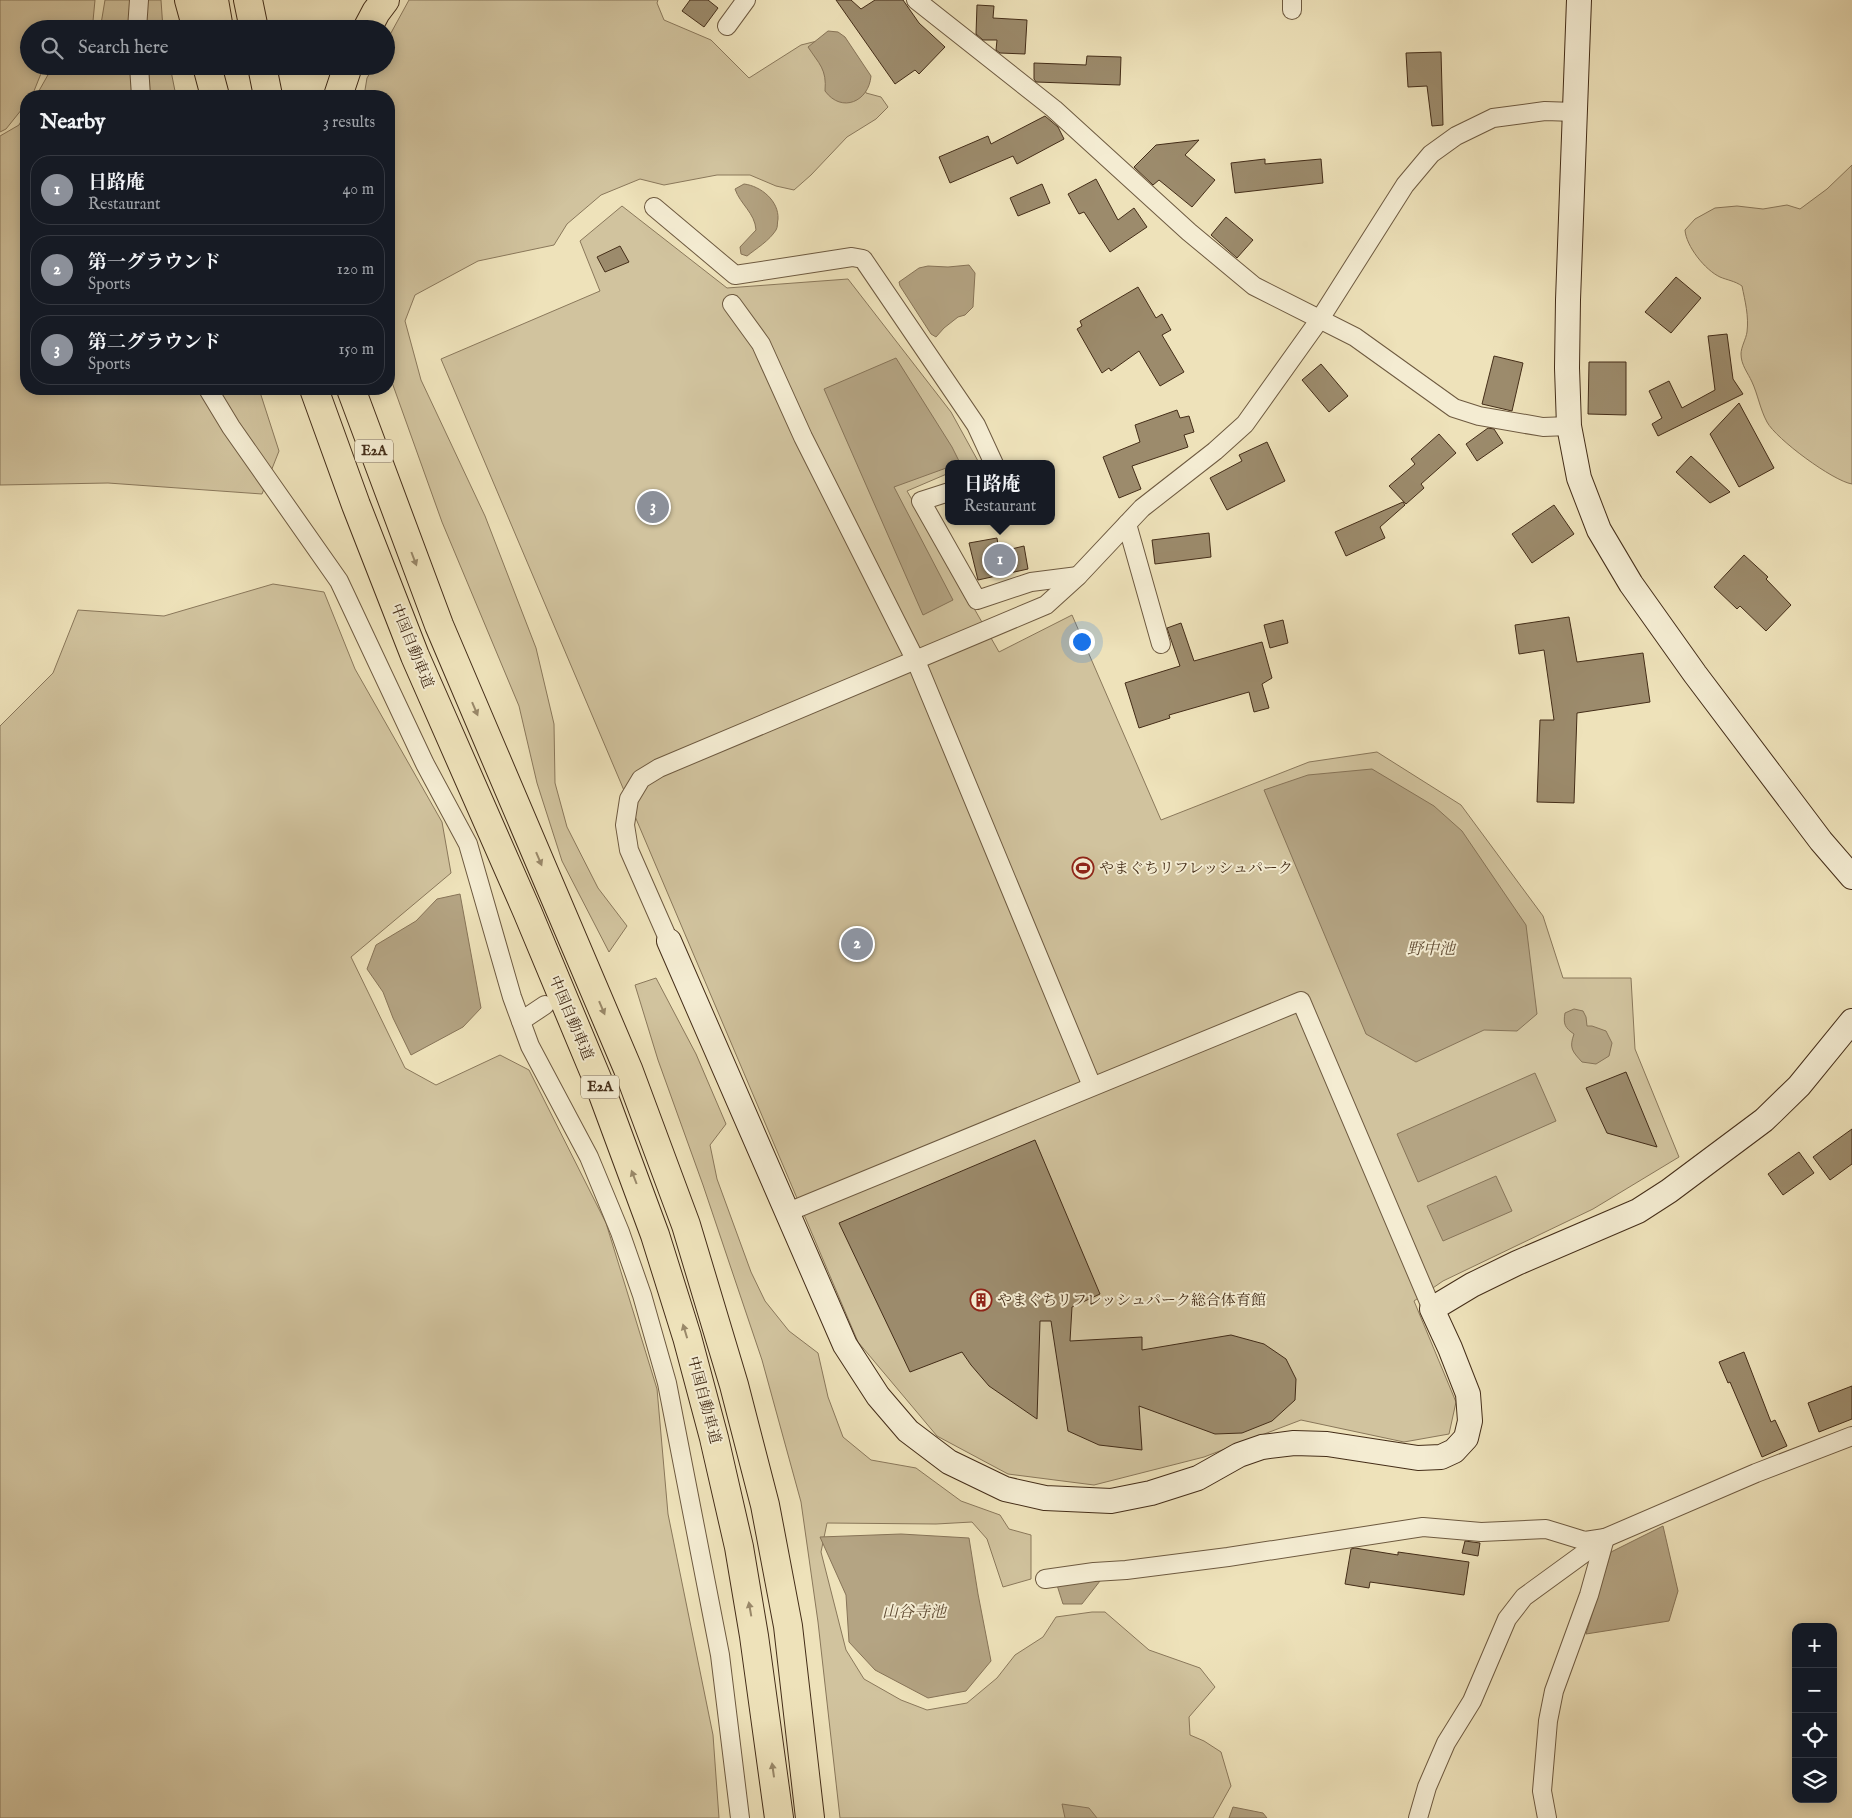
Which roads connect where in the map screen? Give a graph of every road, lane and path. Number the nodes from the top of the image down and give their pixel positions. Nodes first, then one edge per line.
1 (140, 0) edge
2 (189, 0) edge
3 (214, 0) edge
4 (248, 0) edge
5 (385, 0) edge
6 (746, 0) edge
7 (916, 0) edge
8 (1579, 0) edge
9 (138, 20) edge
10 (195, 20) edge
11 (217, 20) edge
12 (252, 20) edge
13 (372, 20) edge
14 (727, 26) dead end
15 (140, 75) edge
16 (209, 75) edge
17 (229, 75) edge
18 (264, 75) edge
19 (345, 75) edge
20 (141, 90) edge
21 (213, 90) edge
22 (232, 90) edge
23 (267, 90) edge
24 (340, 90) edge
25 (1575, 112) junction
26 (654, 208) dead end
27 (732, 304) dead end
28 (1320, 319) junction
29 (212, 395) edge
30 (316, 395) edge
31 (353, 395) edge
32 (366, 395) edge
33 (1569, 426) junction
34 (992, 460) edge
35 (945, 493) edge
36 (396, 513) junction
37 (1127, 524) junction
38 (1078, 576) junction
39 (1161, 644) dead end
40 (916, 661) junction
41 (1852, 877) edge
42 (669, 941) joint
43 (545, 1005) dead end
44 (521, 1021) junction
45 (1852, 1021) edge
46 (1092, 1086) junction
47 (788, 1212) junction
48 (1432, 1309) junction
49 (1852, 1436) edge
50 (1605, 1538) junction
51 (1045, 1579) dead end
52 (740, 1818) edge
53 (779, 1818) edge
54 (810, 1818) edge
55 (1418, 1818) edge
56 (1546, 1818) edge

1 - 9 street
2 - 10 highway
3 - 11 highway
4 - 12 highway
5 - 13 highway
6 - 14 street
7 - 28 street
8 - 25 street
15 - 20 street
16 - 21 highway
17 - 22 highway
18 - 23 highway
19 - 24 highway
25 - 28 street
25 - 33 street
26 - 34 street
27 - 40 street
28 - 33 street
28 - 37 street
29 - 44 street
53 -> 30 highway, 中国自動車道 / E2A
31 - 36 highway, E2A
32 - 36 highway
33 - 41 street
35 - 38 street
36 -> 54 highway, E2A
37 - 38 street
37 - 39 street
38 - 40 street
40 - 42 street
40 - 46 street
42 - 47 street
43 - 44 street
44 - 52 street
45 - 48 street
46 - 47 street
46 - 48 street
47 - 48 street
49 - 50 street
50 - 51 street
50 - 55 street
50 - 56 street

